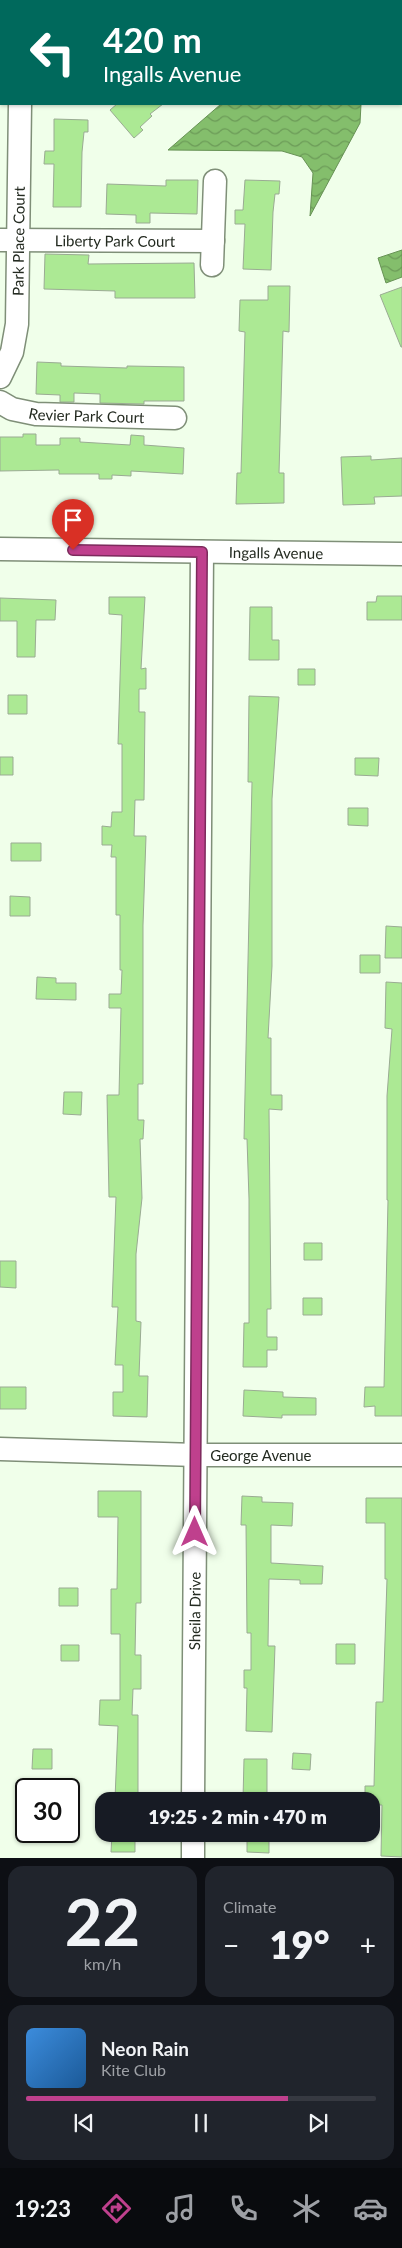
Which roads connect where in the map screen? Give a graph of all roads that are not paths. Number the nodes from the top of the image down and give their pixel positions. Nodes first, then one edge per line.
1 (20, 105) edge
2 (215, 181) dead end
3 (9, 240) edge
4 (213, 241) junction
5 (212, 265) dead end
6 (0, 377) edge
7 (0, 402) edge
8 (175, 418) dead end
9 (0, 549) edge
10 (202, 552) junction
11 (402, 554) edge
12 (0, 1449) edge
13 (196, 1455) junction
14 (402, 1456) edge
15 (193, 1792) edge
16 (193, 1842) edge
17 (193, 1858) edge

1 - 3 street, Park Place Court
2 - 4 street
3 - 4 street, Liberty Park Court
3 - 6 street, Park Place Court
4 - 5 street
7 - 8 street, Revier Park Court
9 - 10 street, Ingalls Avenue
10 - 11 street, Ingalls Avenue
10 - 13 street, Sheila Drive
12 - 13 street, George Avenue
13 - 14 street, George Avenue
13 - 15 street, Sheila Drive
16 - 17 street

